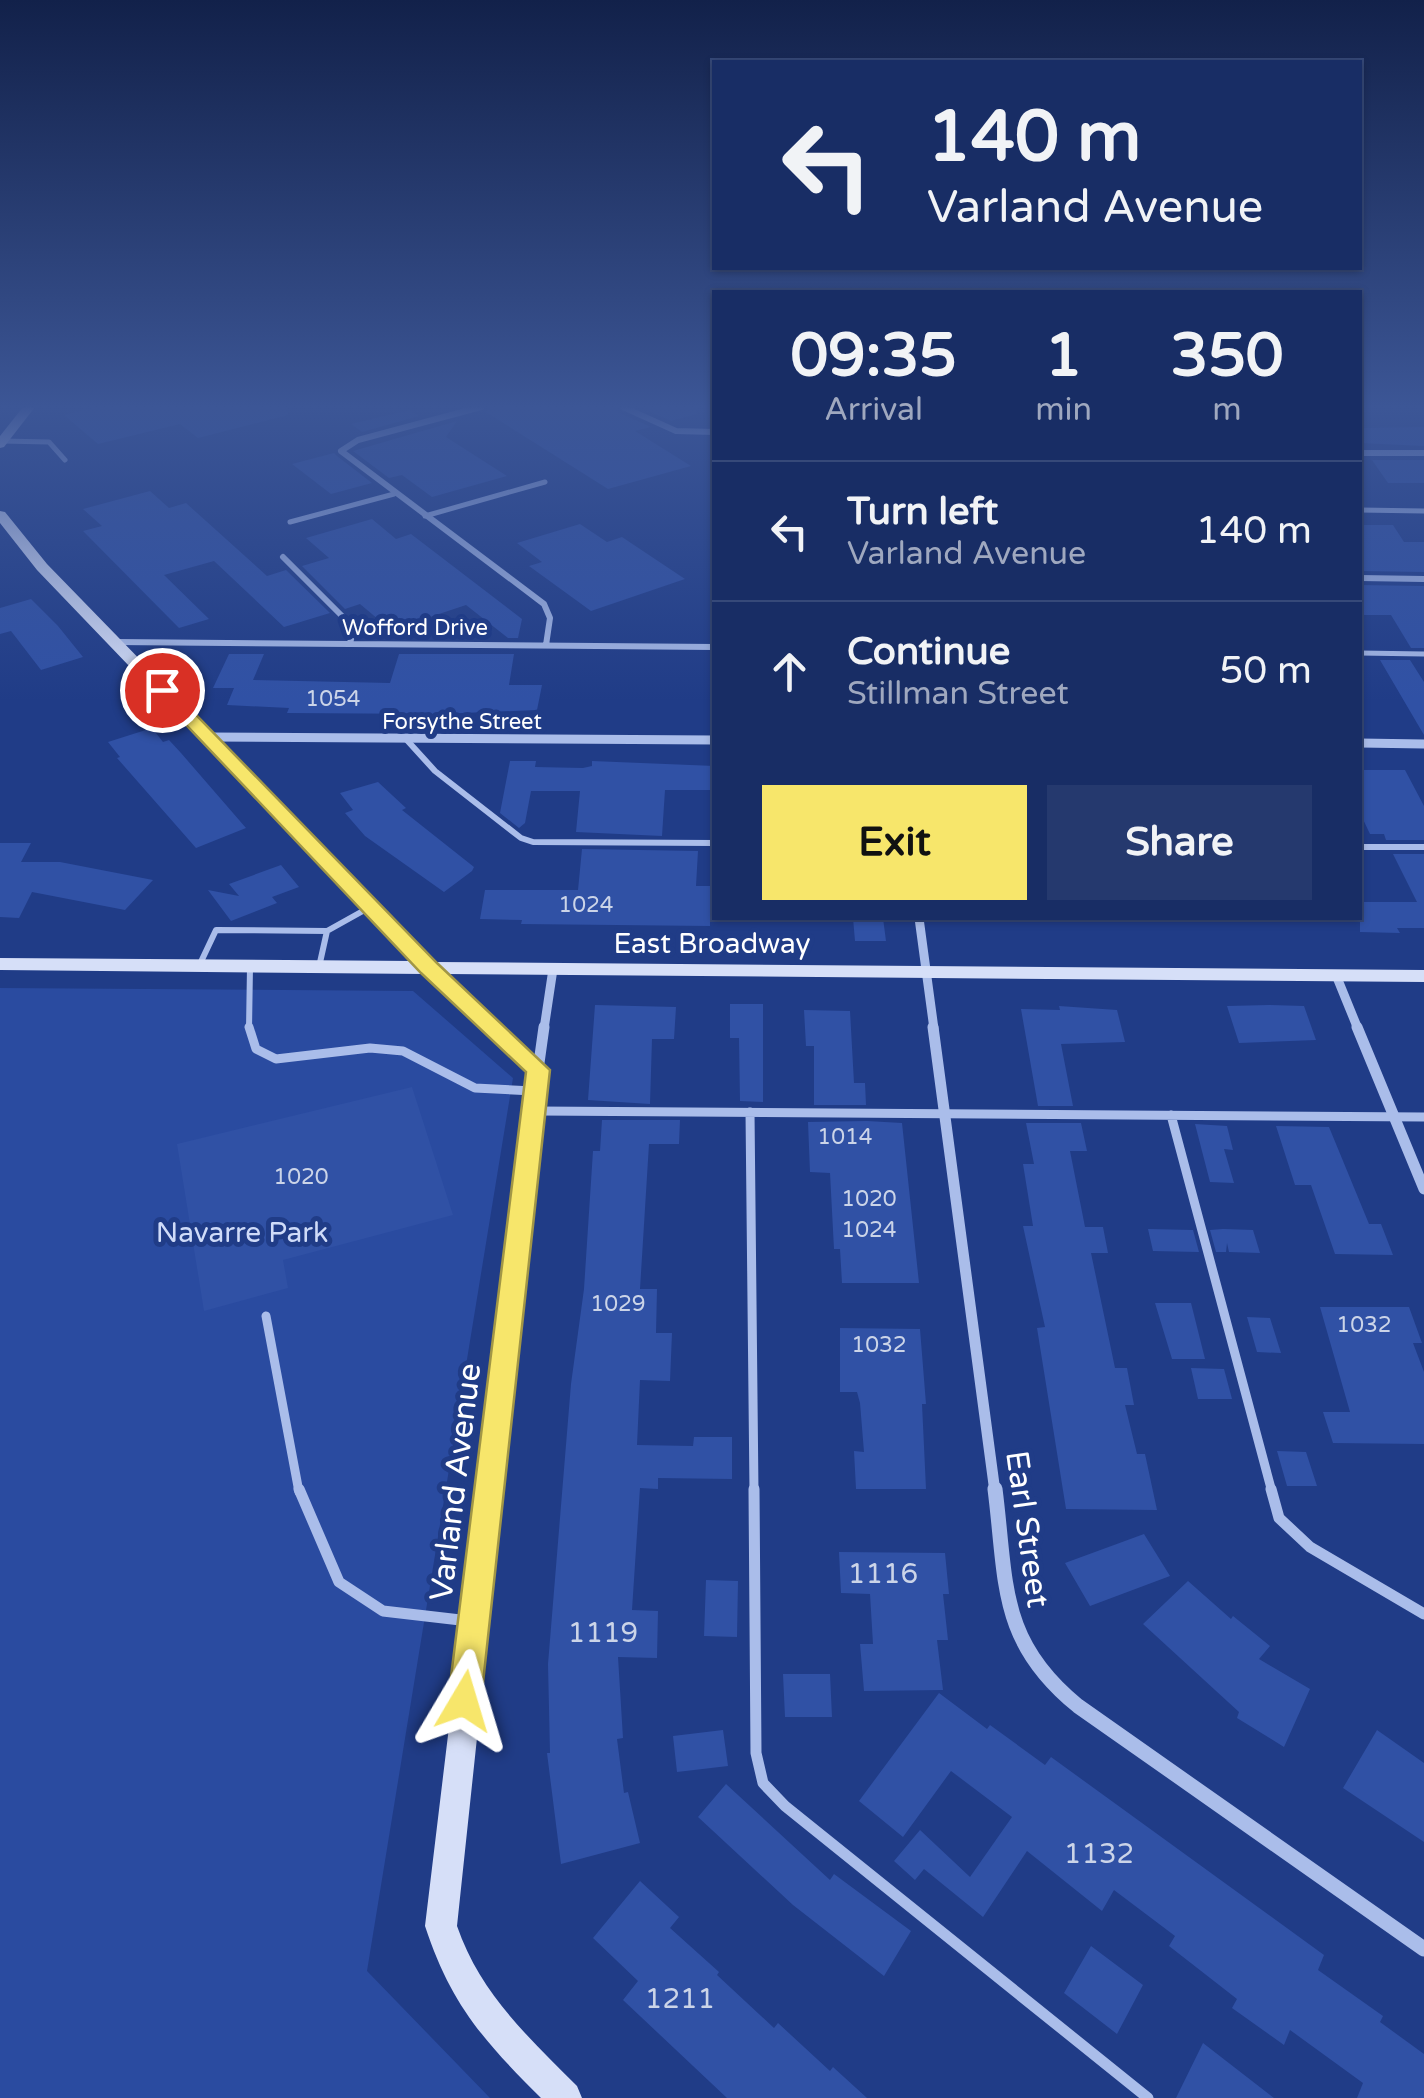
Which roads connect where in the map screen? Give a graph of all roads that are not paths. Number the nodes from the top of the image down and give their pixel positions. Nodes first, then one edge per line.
1 (353, 505) edge
2 (409, 505) edge
3 (464, 505) edge
4 (1362, 510) edge
5 (1424, 511) edge
6 (0, 515) edge
7 (425, 516) junction
8 (290, 522) dead end
9 (283, 557) dead end
10 (1362, 578) edge
11 (1424, 579) edge
12 (116, 642) junction
13 (350, 644) junction
14 (546, 645) junction
15 (712, 647) edge
16 (1362, 653) edge
17 (1424, 654) edge
18 (209, 737) junction
19 (405, 738) junction
20 (712, 740) edge
21 (1362, 744) edge
22 (1424, 744) edge
23 (712, 844) edge
24 (1362, 847) edge
25 (1424, 848) edge
26 (370, 906) junction
27 (919, 920) edge
28 (327, 931) junction
29 (0, 964) edge
30 (199, 966) junction
31 (250, 966) junction
32 (318, 967) junction
33 (429, 968) junction
34 (553, 969) junction
35 (926, 972) junction
36 (1336, 975) junction
37 (1424, 976) edge
38 (536, 1090) junction
39 (750, 1112) junction
40 (945, 1112) junction
41 (1171, 1115) junction
42 (1394, 1117) junction
43 (1424, 1117) edge
44 (1424, 1189) edge
45 (266, 1316) dead end
46 (1424, 1614) edge
47 (474, 1622) junction
48 (1424, 1949) edge
49 (565, 2098) edge
50 (1148, 2098) edge

1 - 8 lane
2 - 7 street
3 - 7 lane
4 - 5 lane
6 - 12 street
7 - 14 street
9 - 13 street
10 - 11 street
12 - 13 street, Wofford Drive
12 - 18 street
13 - 14 street, Wofford Drive
14 - 15 street, Wofford Drive
16 - 17 lane
18 - 19 street, Forsythe Street
18 - 26 street
19 - 20 street, Forsythe Street
19 - 23 lane
21 - 22 street
24 - 25 lane
26 - 28 lane
26 - 33 street
27 - 35 street, Earl Street
28 - 30 lane
28 - 32 lane
29 - 30 street, East Broadway
30 - 31 street, East Broadway
31 - 32 street, East Broadway
31 - 38 lane
32 - 33 street, East Broadway
33 - 34 street, East Broadway
33 - 38 street
34 - 35 street, East Broadway
34 - 38 street, Varland Avenue
35 - 36 street, East Broadway
35 - 40 street, Earl Street
36 - 37 street, East Broadway
36 - 42 street
38 - 39 lane
38 - 47 street, Varland Avenue
39 - 40 lane
39 - 50 lane
40 - 41 lane
40 - 48 street, Earl Street
41 - 42 lane
41 - 46 lane
42 - 43 lane
42 - 44 street
45 - 47 lane
47 - 49 street, Varland Avenue

